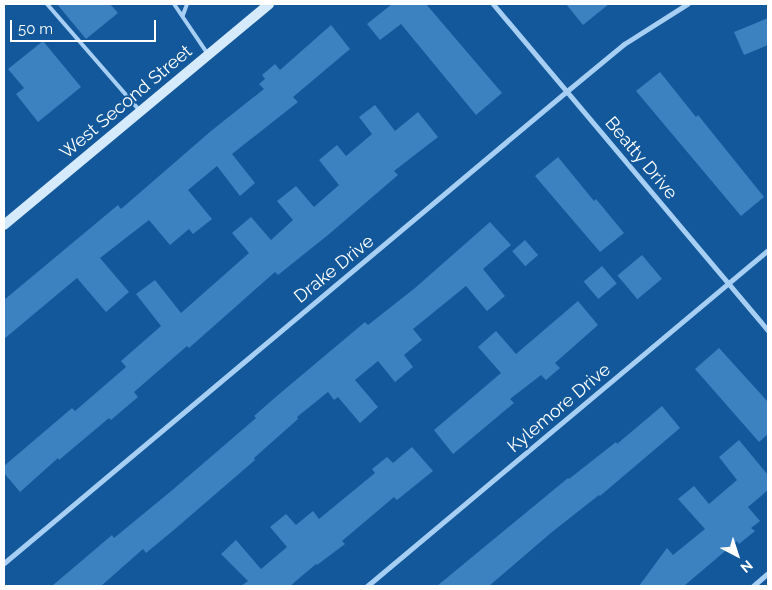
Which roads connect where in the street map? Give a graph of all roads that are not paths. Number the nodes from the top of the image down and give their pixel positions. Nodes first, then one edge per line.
1 (47, 4) edge
2 (174, 4) edge
3 (187, 4) edge
4 (269, 4) edge
5 (493, 4) edge
6 (687, 4) edge
7 (183, 14) junction
8 (208, 55) junction
9 (566, 91) junction
10 (140, 111) junction
11 (4, 225) edge
12 (768, 250) edge
13 (727, 282) junction
14 (768, 331) edge
15 (4, 563) edge
16 (768, 573) edge
17 (367, 586) edge
18 (753, 586) edge

1 - 10 lane
2 - 7 lane
3 - 7 lane
4 - 8 main road, West Second Street
5 - 9 street, Beatty Drive
6 - 9 street, Drake Drive
7 - 8 lane
8 - 10 main road, West Second Street
9 - 13 street, Beatty Drive
9 - 15 street, Drake Drive
10 - 11 main road, West Second Street
12 - 13 street, Kylemore Drive
13 - 14 street, Beatty Drive
13 - 17 street, Kylemore Drive
16 - 18 street

